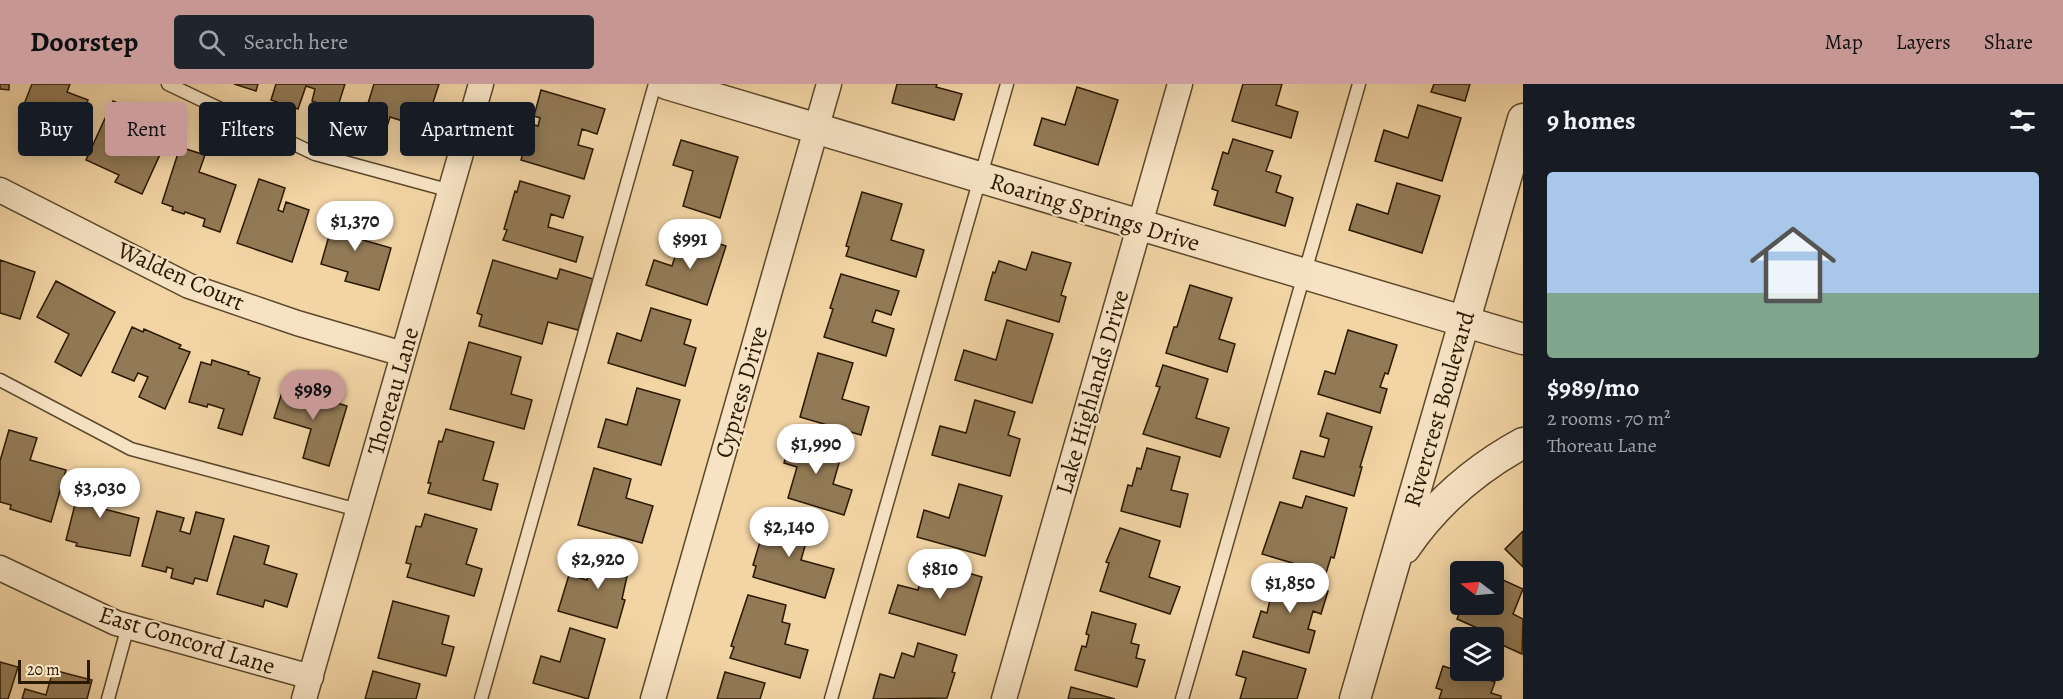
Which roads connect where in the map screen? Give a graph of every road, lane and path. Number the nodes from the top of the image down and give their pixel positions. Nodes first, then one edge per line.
1 (168, 84) edge
2 (481, 84) edge
3 (655, 84) edge
4 (668, 84) edge
5 (829, 84) edge
6 (1007, 84) edge
7 (1180, 84) edge
8 (1359, 84) edge
9 (1523, 119) edge
10 (816, 130) junction
11 (981, 177) junction
12 (0, 190) edge
13 (450, 191) junction
14 (1140, 225) junction
15 (1304, 274) junction
16 (1465, 322) junction
17 (1523, 339) edge
18 (403, 354) junction
19 (0, 380) edge
20 (1523, 443) edge
21 (358, 510) junction
22 (1394, 565) junction
23 (0, 568) edge
24 (128, 626) junction
25 (307, 688) edge
26 (108, 699) edge
27 (481, 699) edge
28 (653, 699) edge
29 (831, 699) edge
30 (1004, 699) edge
31 (1182, 699) edge
32 (1355, 699) edge

1 - 13 lane
2 - 13 street, Thoreau Lane
3 - 27 lane
4 - 10 street, Roaring Springs Drive
5 - 10 street, Cypress Drive
6 - 11 lane
7 - 14 street, Lake Highlands Drive
8 - 15 lane
9 - 16 street, Rivercrest Boulevard
10 - 11 street, Roaring Springs Drive
10 - 28 street, Cypress Drive
11 - 14 street, Roaring Springs Drive
11 - 29 lane
12 - 18 street, Walden Court
13 - 18 street, Thoreau Lane
14 - 15 street, Roaring Springs Drive
14 - 30 street, Lake Highlands Drive
15 - 16 street, Roaring Springs Drive
15 - 31 lane
16 - 17 street, Roaring Springs Drive
16 - 22 street, Rivercrest Boulevard
18 - 21 street, Thoreau Lane
19 - 21 lane
20 - 22 street
21 - 25 street, Thoreau Lane
22 - 32 street, Rivercrest Boulevard
23 - 24 street, East Concord Lane
24 - 25 street, East Concord Lane
24 - 26 lane

